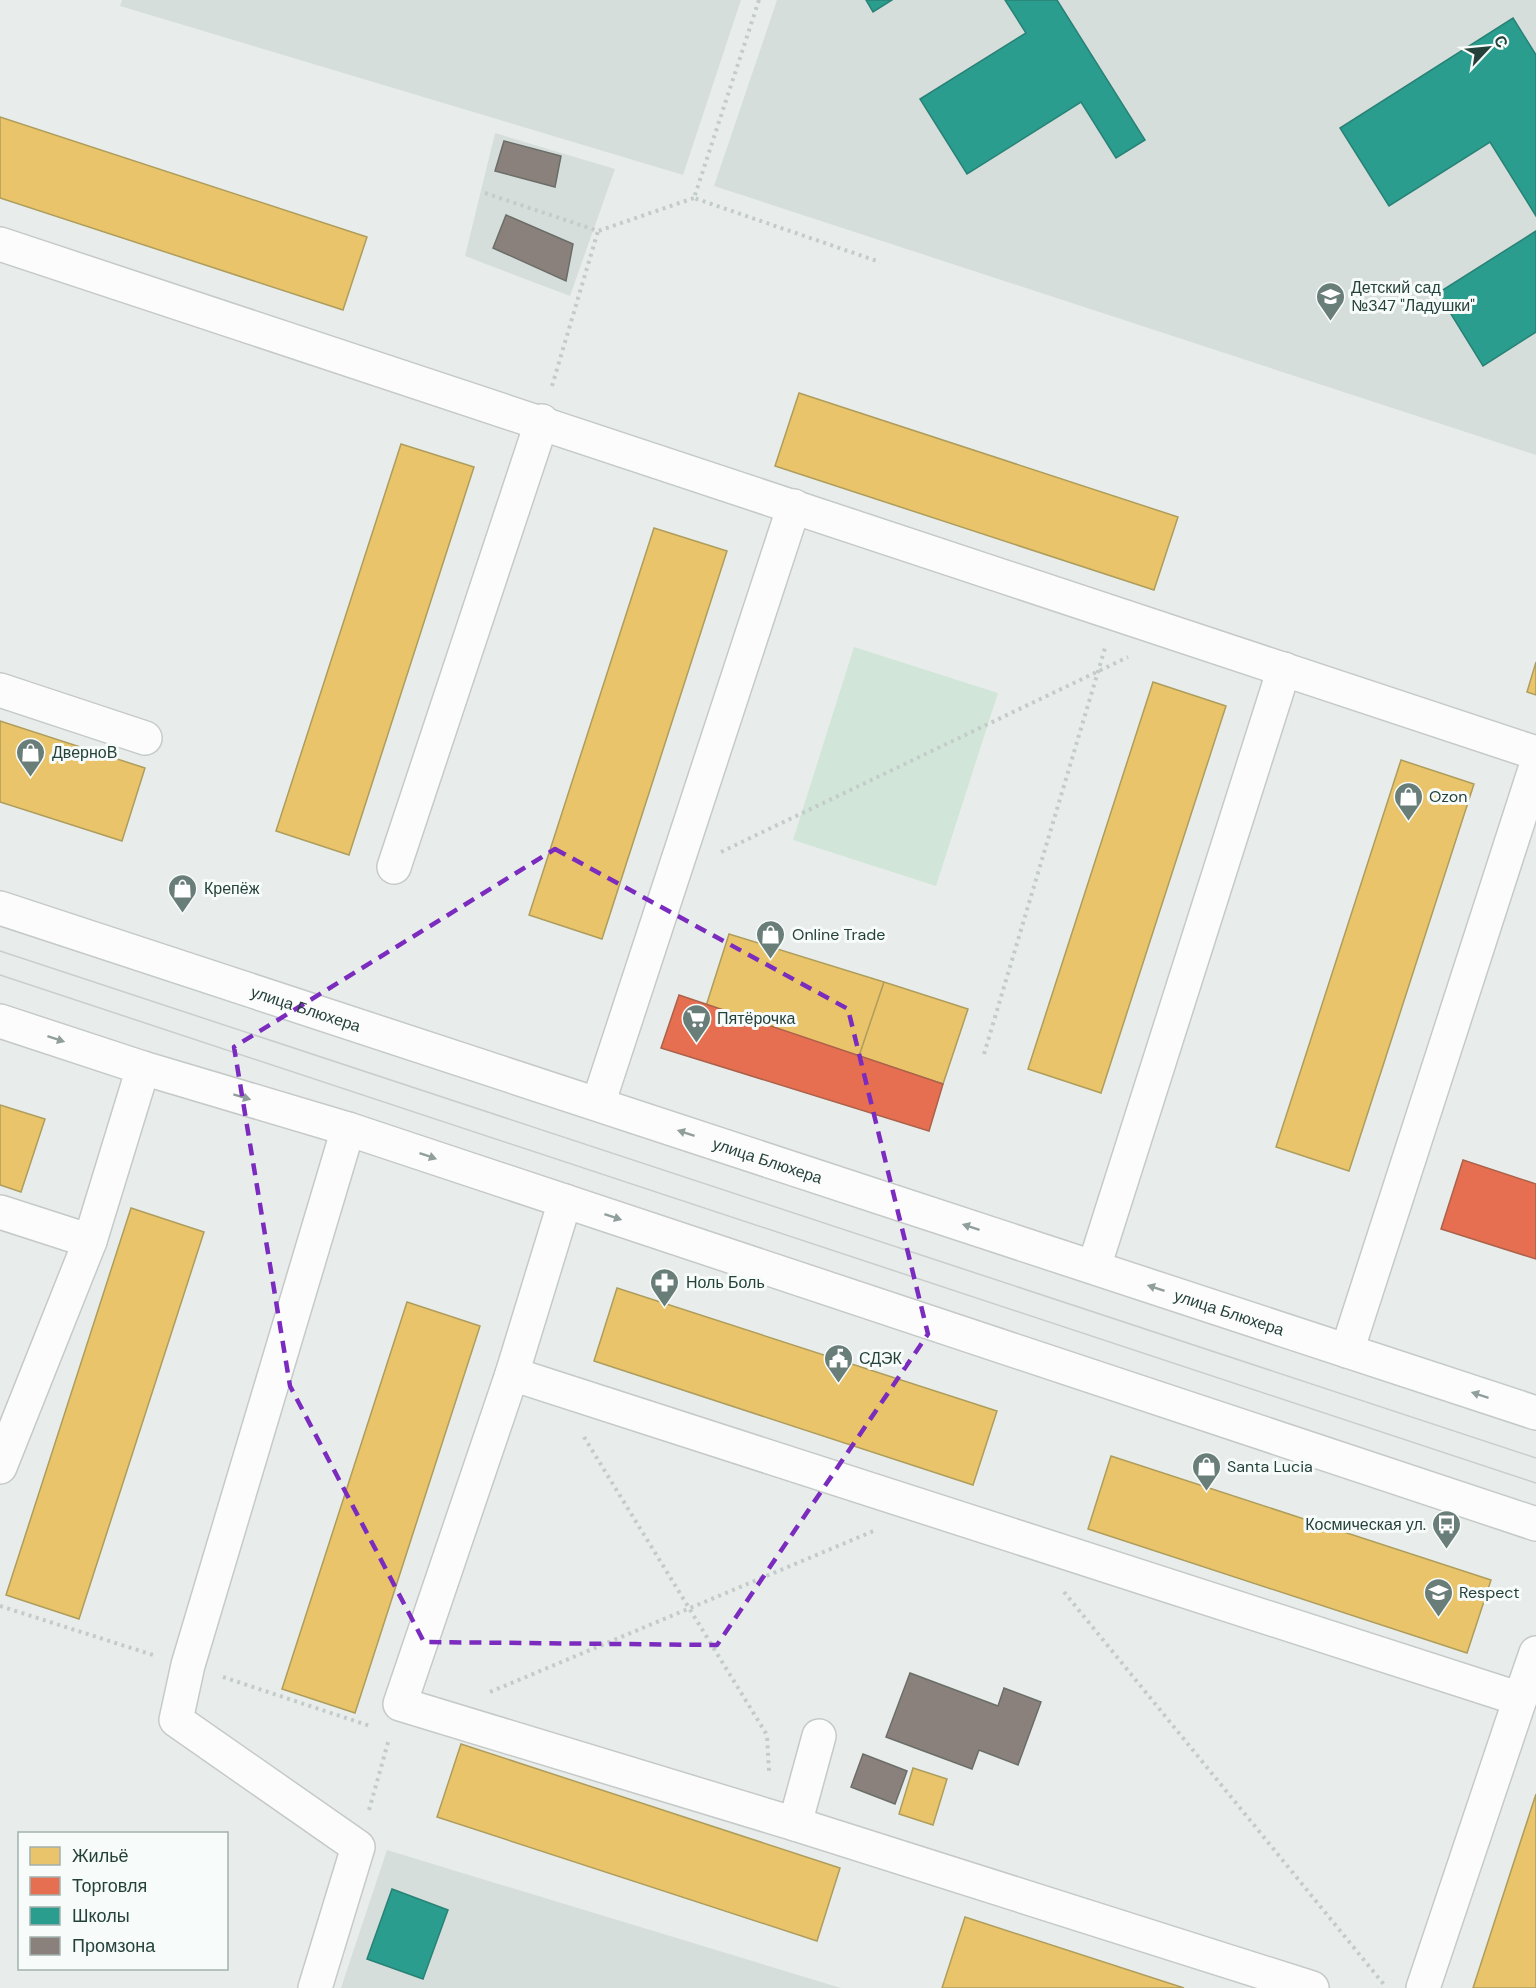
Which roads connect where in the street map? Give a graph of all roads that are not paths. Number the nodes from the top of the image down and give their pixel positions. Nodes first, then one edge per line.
1 (0, 244) edge
2 (542, 422) junction
3 (794, 506) junction
4 (1284, 669) junction
5 (0, 690) edge
6 (145, 738) dead end
7 (1536, 753) edge
8 (1536, 766) edge
9 (394, 867) dead end
10 (0, 908) edge
11 (0, 1021) edge
12 (143, 1068) junction
13 (598, 1104) junction
14 (348, 1129) junction
15 (565, 1202) junction
16 (0, 1212) edge
17 (90, 1241) junction
18 (1094, 1267) junction
19 (1347, 1351) junction
20 (512, 1374) junction
21 (1536, 1413) edge
22 (0, 1467) edge
23 (1536, 1524) edge
24 (1536, 1653) edge
25 (1520, 1699) junction
26 (819, 1736) dead end
27 (784, 1820) junction
28 (315, 1988) edge
29 (1312, 1988) edge
30 (1424, 1988) edge

1 - 2 street
2 - 3 street
2 - 9 street
3 - 4 street
3 - 13 street
4 - 7 street
4 - 18 street
5 - 6 street
8 - 19 street
10 - 13 street, улица Блюхера
11 -> 12 street
12 -> 14 street
12 - 17 street
18 -> 13 street, улица Блюхера
14 -> 15 street
14 - 28 street
15 - 20 street
15 -> 23 street
16 - 17 street
17 - 22 street
19 -> 18 street, улица Блюхера
21 -> 19 street, улица Блюхера
20 - 25 street
20 - 27 street
24 - 25 street
25 - 30 street
26 - 27 street
27 - 29 street

